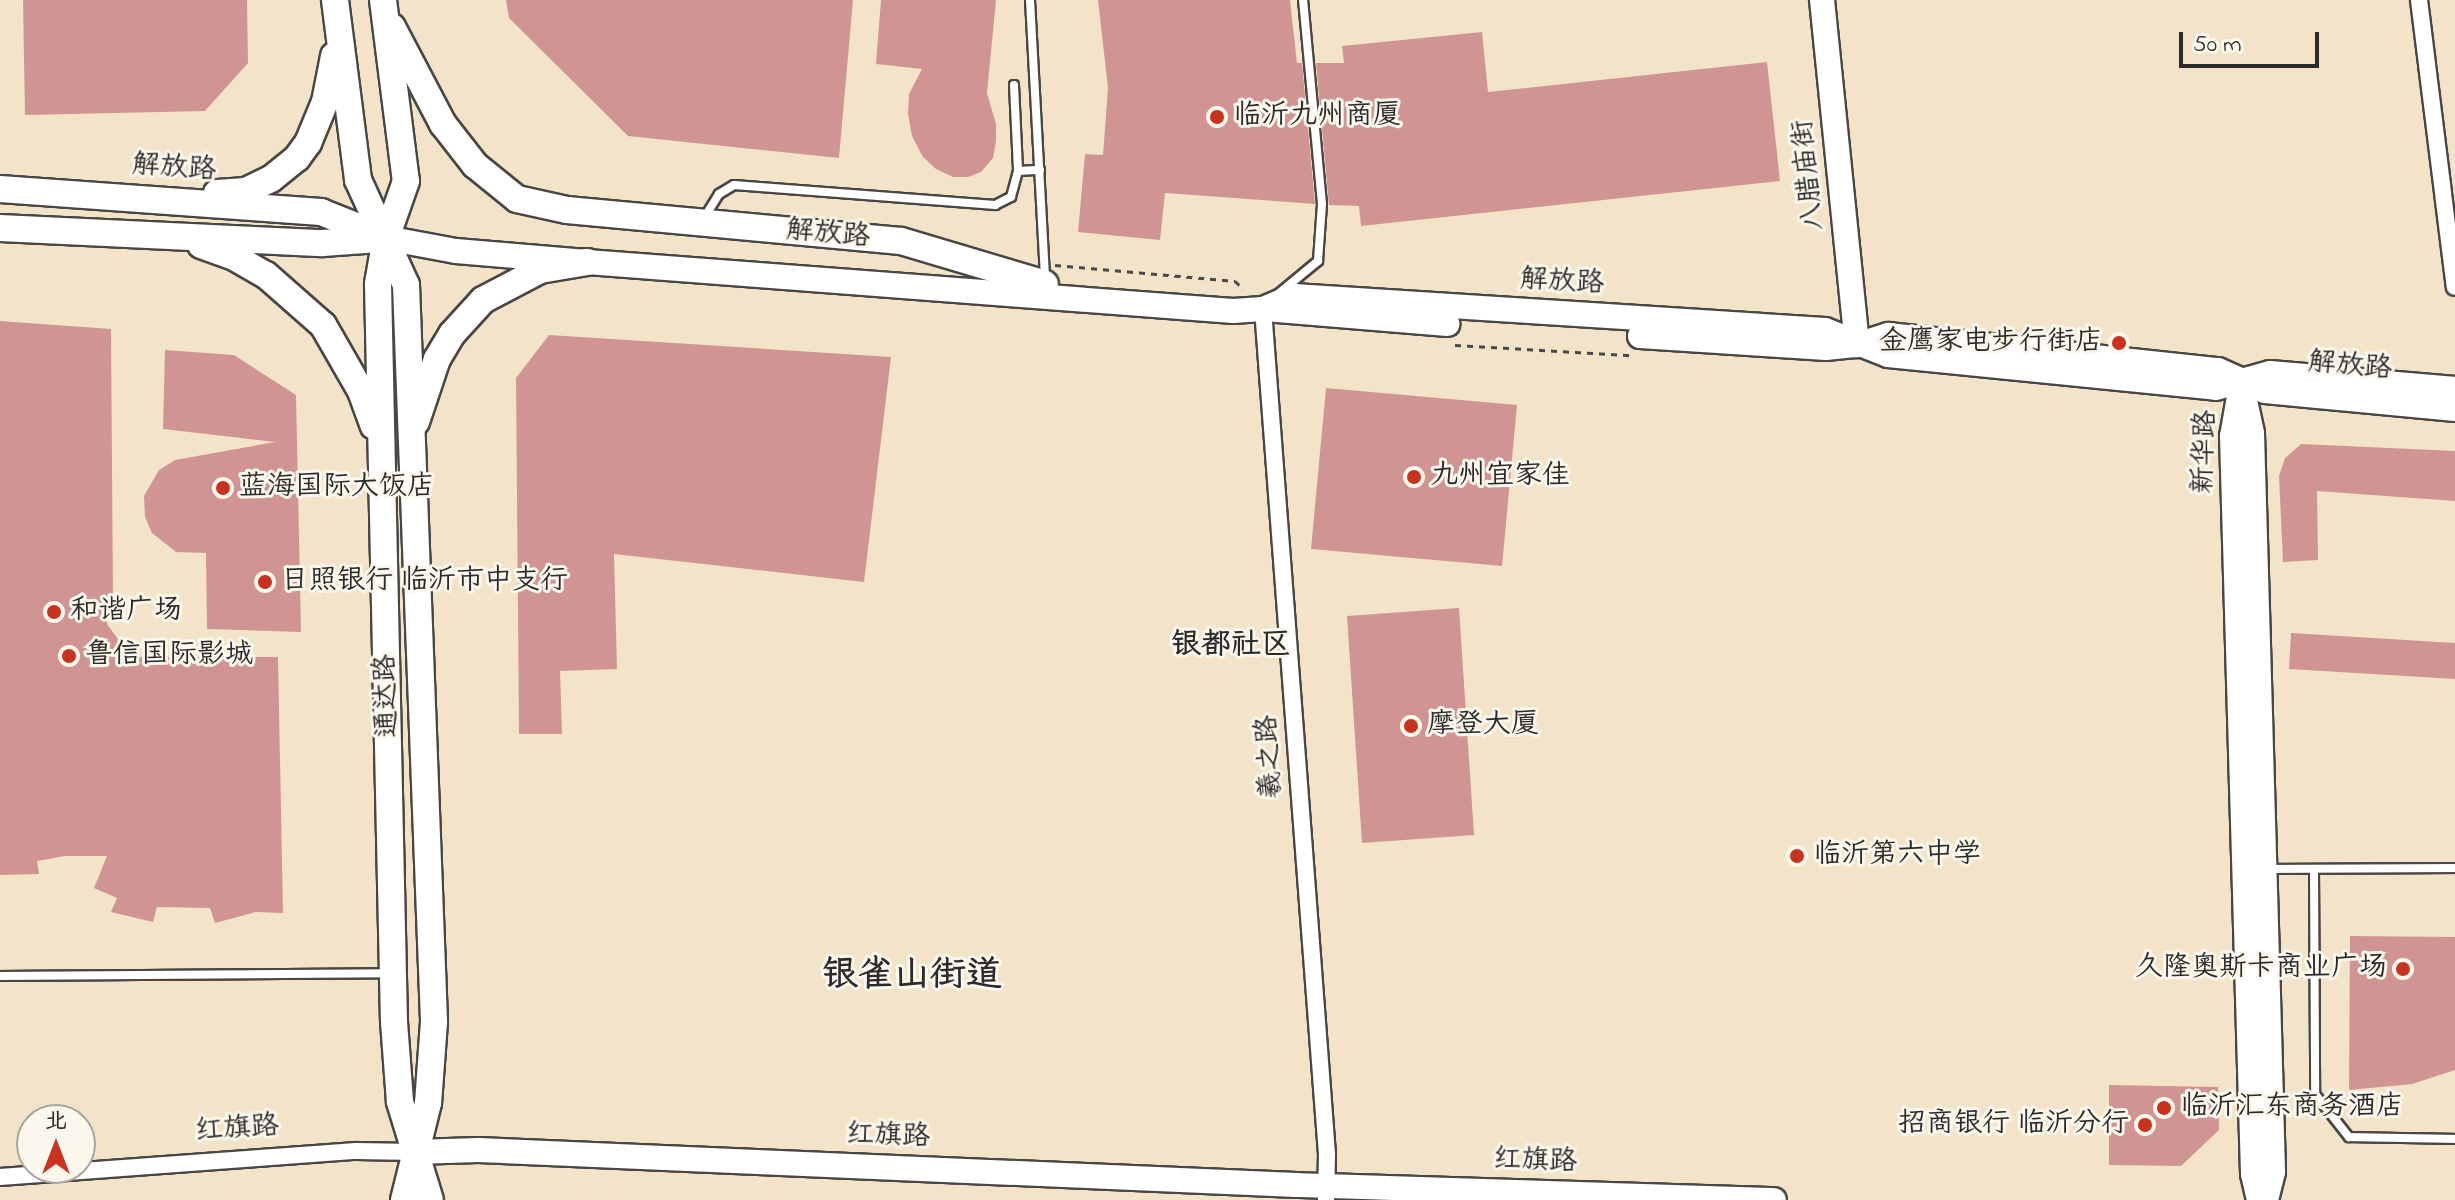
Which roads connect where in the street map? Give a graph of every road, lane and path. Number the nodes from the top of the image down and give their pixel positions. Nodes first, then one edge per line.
1 (334, 0) edge
2 (1030, 0) edge
3 (1303, 0) edge
4 (1822, 0) edge
5 (2419, 0) edge
6 (384, 6) edge
7 (1014, 85) dead end
8 (1040, 170) junction
9 (1018, 171) junction
10 (0, 189) edge
11 (171, 200) junction
12 (701, 222) junction
13 (0, 228) edge
14 (179, 237) junction
15 (386, 238) junction
16 (587, 262) junction
17 (1046, 274) junction
18 (2455, 287) edge
19 (1263, 309) junction
20 (1441, 344) dead end
21 (1857, 345) junction
22 (1639, 355) dead end
23 (2241, 382) junction
24 (2455, 389) edge
25 (2455, 409) edge
26 (409, 440) junction
27 (381, 446) junction
28 (2455, 868) edge
29 (2265, 869) junction
30 (2314, 869) junction
31 (393, 973) junction
32 (0, 976) edge
33 (2455, 1139) edge
34 (415, 1152) junction
35 (0, 1177) edge
36 (1326, 1193) edge
37 (404, 1200) edge
38 (430, 1200) edge
39 (1774, 1200) edge
40 (2259, 1200) edge
41 (2266, 1200) edge

1 - 11 main road
1 - 15 main road, 通达路
2 - 8 lane
3 - 19 lane
4 - 21 main road, 八腊庙街
5 - 18 street
6 - 12 main road
6 - 15 main road, 通达路
7 - 9 lane
8 - 9 lane
8 - 17 lane
9 - 12 lane
10 - 11 main road, 解放路
11 - 15 main road, 解放路
12 - 17 main road
13 - 14 main road, 解放路
14 - 15 main road, 解放路
14 - 27 main road
15 - 16 main road, 解放路
15 - 17 main road, 解放路
15 - 26 main road, 通达路
15 - 27 main road, 通达路
16 - 19 main road, 解放路
16 - 26 main road
17 - 19 main road, 解放路
17 - 19 path
19 - 21 main road, 解放路
19 - 36 street, 羲之路
20 - 22 path
21 - 23 main road, 解放路
23 - 24 main road, 解放路
23 - 25 main road, 解放路
23 - 29 main road, 新华路
23 - 40 main road, 新华路
26 - 34 main road, 通达路
27 - 31 main road, 通达路
28 - 30 lane
29 - 30 lane
29 - 41 main road, 新华路
30 - 33 lane
31 - 32 lane
31 - 34 main road, 通达路
34 - 35 street, 红旗路
34 - 36 main road, 红旗路
34 - 37 main road, 通达路
34 - 38 main road, 通达路
36 - 39 main road, 红旗路

